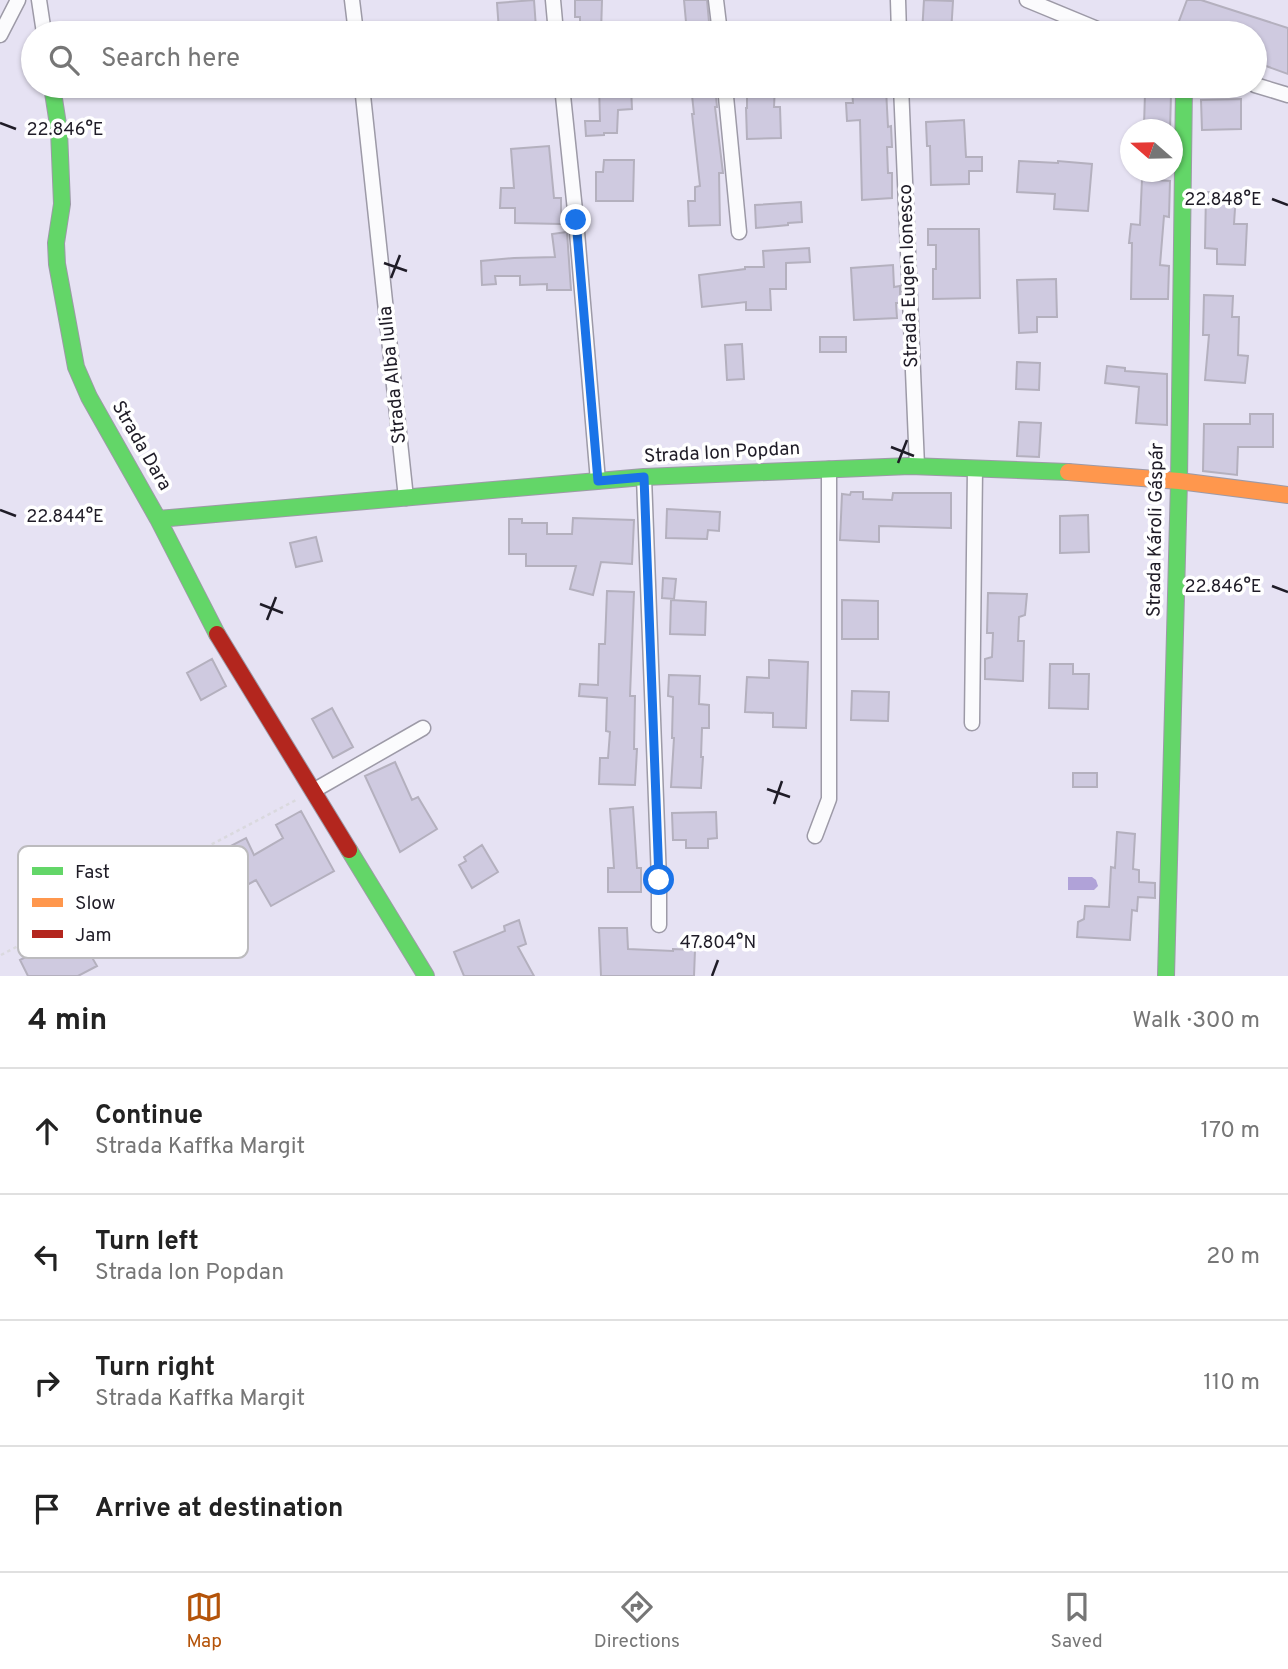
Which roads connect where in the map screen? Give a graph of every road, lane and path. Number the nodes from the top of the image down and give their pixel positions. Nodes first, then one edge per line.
1 (18, 0) edge
2 (39, 0) edge
3 (352, 0) edge
4 (553, 0) edge
5 (716, 0) edge
6 (898, 0) edge
7 (1027, 0) edge
8 (42, 21) edge
9 (355, 21) edge
10 (555, 21) edge
11 (719, 21) edge
12 (899, 21) edge
13 (1078, 21) edge
14 (0, 35) edge
15 (1267, 89) edge
16 (1288, 95) edge
17 (54, 98) edge
18 (363, 98) edge
19 (563, 98) edge
20 (726, 98) edge
21 (902, 98) edge
22 (1184, 98) edge
23 (739, 232) dead end
24 (918, 466) junction
25 (828, 469) junction
26 (975, 469) junction
27 (644, 477) junction
28 (598, 481) junction
29 (1179, 481) junction
30 (1288, 495) edge
31 (406, 498) junction
32 (158, 519) junction
33 (972, 723) dead end
34 (423, 729) dead end
35 (313, 791) junction
36 (815, 836) dead end
37 (209, 846) edge
38 (659, 925) dead end
39 (18, 947) edge
40 (1, 956) edge
41 (426, 976) edge
42 (1166, 976) edge

1 - 14 street
2 - 8 street
3 - 9 street
4 - 10 street
5 - 11 street
6 - 12 street
7 - 13 street
15 - 16 street
17 - 32 street, Strada Dara
18 - 31 street, Strada Alba Iulia
19 - 28 street
20 - 23 street
21 - 24 street, Strada Eugen Ionesco
22 - 29 street, Strada Károli Gáspár
24 - 25 street, Strada Ion Popdan
24 - 26 street, Strada Ion Popdan
25 - 27 street, Strada Ion Popdan
25 - 36 street
26 - 29 street, Strada Ion Popdan
26 - 33 street
27 - 28 street, Strada Ion Popdan
27 - 38 street
28 - 31 street, Strada Ion Popdan
29 - 30 street, Strada Ion Popdan
29 - 42 street, Strada Károli Gáspár
31 - 32 street, Strada Ion Popdan
32 - 35 street, Strada Dara
34 - 35 street
35 - 37 path
35 - 41 street, Strada Dara
39 - 40 path

